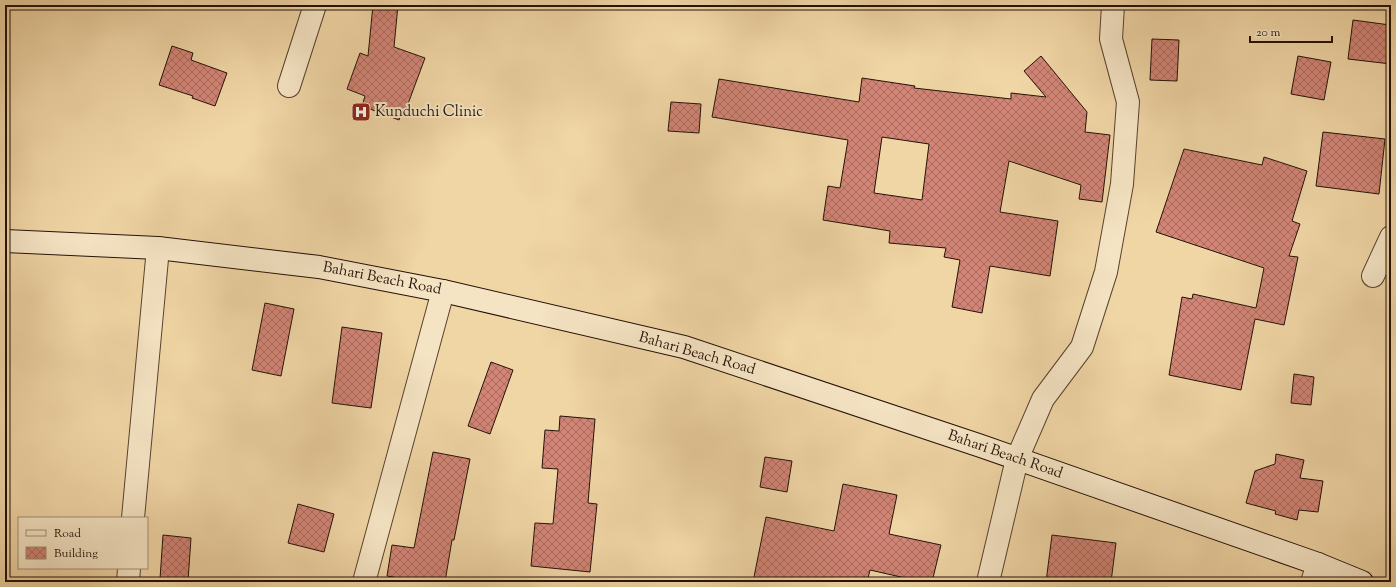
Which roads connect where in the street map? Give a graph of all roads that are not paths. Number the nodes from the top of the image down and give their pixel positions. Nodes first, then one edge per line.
1 (315, 5) edge
2 (1113, 5) edge
3 (289, 86) dead end
4 (1391, 237) edge
5 (5, 241) edge
6 (158, 248) junction
7 (1372, 276) dead end
8 (443, 291) junction
9 (1017, 459) junction
10 (133, 517) edge
11 (129, 569) edge
12 (1315, 573) edge
13 (128, 582) edge
14 (364, 582) edge
15 (988, 582) edge
16 (1362, 582) edge

1 - 3 street
2 - 9 street
4 - 7 street
5 - 6 street, Bahari Beach Road
6 - 8 street, Bahari Beach Road
6 - 10 street
8 - 9 street, Bahari Beach Road
8 - 14 street
9 - 12 street, Bahari Beach Road
9 - 15 street
11 - 13 street
12 - 16 street, Bahari Beach Road

